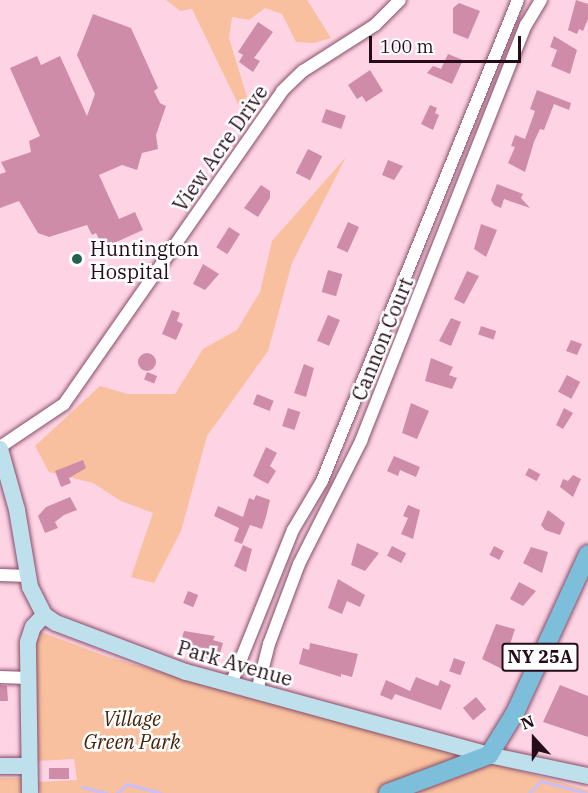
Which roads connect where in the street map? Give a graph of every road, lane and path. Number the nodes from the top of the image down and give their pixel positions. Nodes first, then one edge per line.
1 (400, 0) edge
2 (518, 0) edge
3 (541, 0) edge
4 (492, 64) junction
5 (509, 71) junction
6 (419, 244) junction
7 (437, 250) junction
8 (353, 406) junction
9 (373, 413) junction
10 (0, 448) edge
11 (310, 503) junction
12 (327, 510) junction
13 (588, 554) edge
14 (0, 575) edge
15 (28, 576) junction
16 (270, 591) junction
17 (287, 595) junction
18 (44, 615) junction
19 (28, 642) junction
20 (0, 677) edge
21 (28, 678) junction
22 (231, 684) junction
23 (257, 691) junction
24 (489, 755) junction
25 (0, 766) edge
26 (29, 766) junction
27 (588, 776) edge
28 (30, 793) edge
29 (388, 793) edge

1 - 10 street, View Acre Drive
2 - 4 street, Cannon Court
3 - 5 street, Cannon Court
4 - 5 street
4 - 6 street, Cannon Court
5 - 7 street, Cannon Court
6 - 7 street
6 - 8 street, Cannon Court
7 - 9 street, Cannon Court
8 - 9 street
8 - 11 street, Cannon Court
9 - 12 street, Cannon Court
10 - 15 main road
11 - 12 street
11 - 16 street, Cannon Court
12 - 17 street, Cannon Court
13 - 24 main road, NY 25A
14 - 15 street
15 - 18 main road
15 - 19 main road
16 - 17 street
16 - 22 street, Cannon Court
17 - 23 street, Cannon Court
18 - 19 main road
18 - 22 main road, Park Avenue
19 - 21 main road
20 - 21 street
21 - 26 main road
22 - 23 main road, Park Avenue
23 - 24 main road, Park Avenue
24 - 27 main road, Park Avenue
24 - 29 main road
25 - 26 main road
26 - 28 main road

